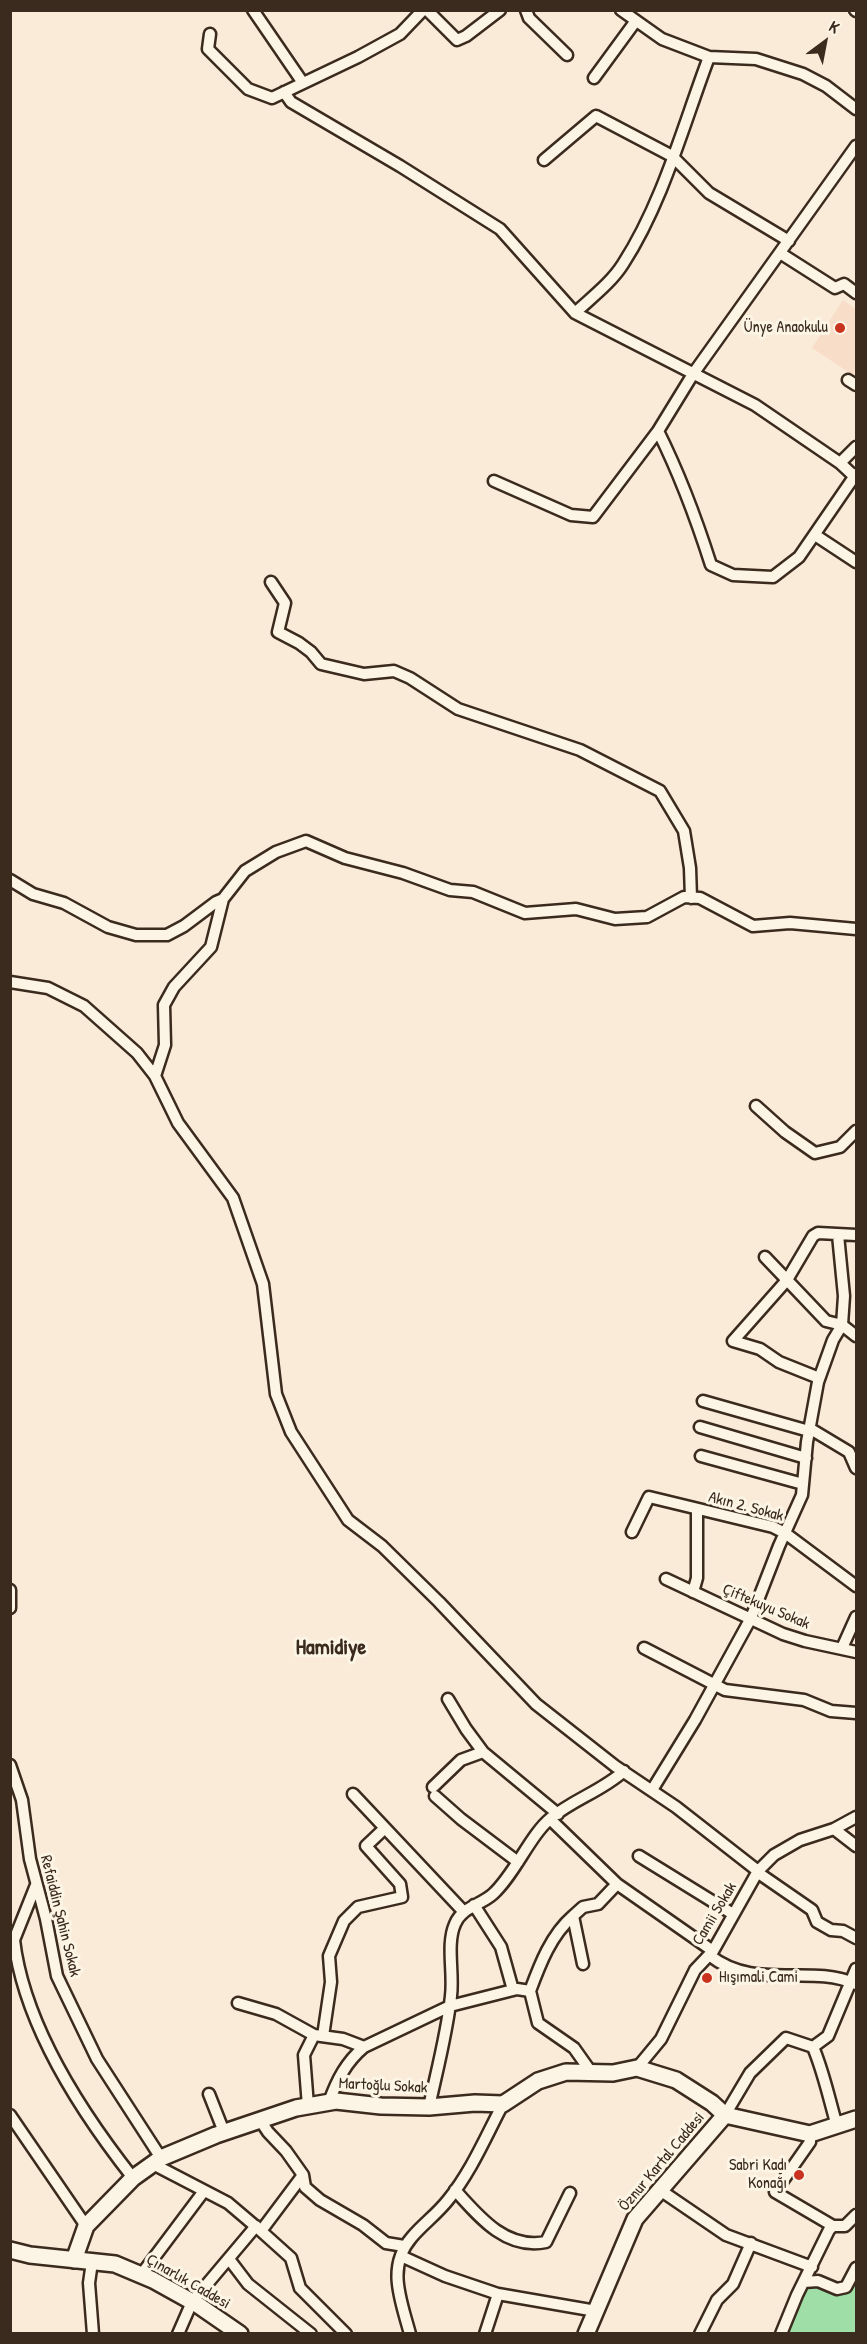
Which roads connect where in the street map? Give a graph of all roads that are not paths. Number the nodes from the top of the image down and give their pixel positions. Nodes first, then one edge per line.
1 (253, 10) edge
2 (423, 10) edge
3 (427, 10) edge
4 (500, 10) edge
5 (526, 10) edge
6 (621, 10) edge
7 (635, 22) junction
8 (210, 34) dead end
9 (567, 55) dead end
10 (709, 57) junction
11 (594, 78) dead end
12 (303, 83) junction
13 (284, 92) junction
14 (856, 109) edge
15 (856, 146) edge
16 (672, 156) junction
17 (544, 160) dead end
18 (789, 241) junction
19 (780, 254) junction
20 (856, 293) edge
21 (575, 313) junction
22 (693, 374) junction
23 (658, 431) junction
24 (856, 447) edge
25 (840, 463) junction
26 (856, 476) edge
27 (494, 480) dead end
28 (815, 535) junction
29 (856, 562) edge
30 (272, 582) dead end
31 (10, 880) edge
32 (691, 897) junction
33 (223, 899) junction
34 (856, 929) edge
35 (10, 982) edge
36 (155, 1076) junction
37 (756, 1106) dead end
38 (856, 1131) edge
39 (837, 1235) junction
40 (856, 1235) edge
41 (765, 1257) dead end
42 (787, 1280) junction
43 (842, 1325) junction
44 (856, 1336) edge
45 (819, 1378) junction
46 (703, 1401) dead end
47 (700, 1427) dead end
48 (809, 1430) junction
49 (701, 1456) dead end
50 (806, 1458) junction
51 (856, 1468) edge
52 (804, 1484) junction
53 (697, 1509) junction
54 (632, 1532) dead end
55 (785, 1533) junction
56 (666, 1579) dead end
57 (856, 1586) edge
58 (10, 1590) edge
59 (693, 1592) junction
60 (10, 1608) edge
61 (856, 1617) edge
62 (751, 1618) junction
63 (644, 1648) dead end
64 (842, 1648) junction
65 (856, 1652) edge
66 (714, 1685) junction
67 (448, 1700) dead end
68 (856, 1713) edge
69 (483, 1752) junction
70 (10, 1764) edge
71 (624, 1771) junction
72 (652, 1791) junction
73 (353, 1794) dead end
74 (554, 1816) junction
75 (856, 1817) edge
76 (385, 1828) junction
77 (834, 1829) junction
78 (856, 1846) edge
79 (639, 1856) dead end
80 (518, 1862) junction
81 (757, 1872) junction
82 (617, 1884) junction
83 (36, 1885) junction
84 (474, 1905) junction
85 (464, 1912) junction
86 (733, 1914) junction
87 (573, 1916) junction
88 (856, 1938) edge
89 (12, 1944) edge
90 (711, 1953) junction
91 (583, 1964) dead end
92 (856, 1969) edge
93 (854, 1983) edge
94 (513, 1990) junction
95 (530, 1991) junction
96 (238, 2004) dead end
97 (450, 2006) junction
98 (318, 2036) junction
99 (364, 2047) junction
100 (813, 2047) junction
101 (638, 2068) junction
102 (591, 2072) junction
103 (209, 2094) dead end
104 (329, 2102) junction
105 (503, 2104) junction
106 (308, 2106) junction
107 (429, 2107) junction
108 (725, 2115) junction
109 (856, 2119) edge
110 (260, 2120) junction
111 (12, 2123) edge
112 (837, 2126) junction
113 (224, 2132) junction
114 (810, 2134) junction
115 (157, 2161) junction
116 (303, 2175) junction
117 (133, 2178) junction
118 (455, 2190) junction
119 (660, 2190) junction
120 (204, 2191) junction
121 (570, 2193) dead end
122 (856, 2216) edge
123 (86, 2226) junction
124 (833, 2226) junction
125 (259, 2229) junction
126 (750, 2243) junction
127 (10, 2250) edge
128 (403, 2251) junction
129 (229, 2259) junction
130 (74, 2260) junction
131 (92, 2262) junction
132 (812, 2267) junction
133 (856, 2268) edge
134 (141, 2275) junction
135 (804, 2282) junction
136 (498, 2294) junction
137 (192, 2302) junction
138 (596, 2311) junction
139 (93, 2334) edge
140 (178, 2334) edge
141 (240, 2334) edge
142 (310, 2334) edge
143 (346, 2334) edge
144 (410, 2334) edge
145 (485, 2334) edge
146 (586, 2334) edge
147 (700, 2334) edge
148 (781, 2334) edge

1 - 12 street
2 - 12 street
3 - 4 street
5 - 9 street
6 - 7 street
7 - 10 street
7 - 11 street
8 - 13 street
10 - 14 street
10 - 16 street
12 - 13 street
13 - 21 street
15 - 18 street
16 - 17 street
16 - 18 street
16 - 21 street
18 - 19 street
19 - 20 street
19 - 22 street
21 - 22 street
22 - 23 street
22 - 25 street
23 - 27 street
23 - 28 street
24 - 25 street
25 - 26 street
26 - 28 street
28 - 29 street
30 - 32 street
31 - 33 street
32 - 33 street
32 - 34 street
33 - 36 street
35 - 36 street
36 - 71 street
37 - 38 street
39 - 40 street
39 - 42 street
39 - 43 street
41 - 42 street
42 - 43 street
42 - 45 street
43 - 44 street
43 - 45 street
45 - 48 street
46 - 48 street
47 - 50 street
48 - 50 street
48 - 51 street
49 - 52 street
50 - 52 street
52 - 55 street
53 - 54 street, Akın 2. Sokak
53 - 55 street, Akın 2. Sokak
53 - 59 street
55 - 57 street, Akın 2. Sokak
55 - 62 street
56 - 59 street, Çiftekuyu Sokak
58 - 60 street
59 - 62 street, Çiftekuyu Sokak
61 - 64 street
62 - 64 street, Çiftekuyu Sokak
62 - 66 street
63 - 66 street
64 - 65 street, Çiftekuyu Sokak
66 - 68 street
66 - 72 street
67 - 69 street
69 - 74 street
69 - 80 street
70 - 83 street, Refaiddin Şahin Sokak
71 - 72 street
71 - 74 street
72 - 81 street
73 - 76 street
74 - 80 street
74 - 82 street
75 - 77 street, Camii Sokak
76 - 85 street
76 - 98 street
77 - 78 street
77 - 81 street, Camii Sokak
79 - 86 street
80 - 84 street
81 - 86 street, Camii Sokak
81 - 88 street
82 - 87 street
82 - 90 street
83 - 89 street
83 - 115 street, Refaiddin Şahin Sokak
84 - 85 street
84 - 94 street
85 - 97 street
86 - 90 street, Camii Sokak
87 - 91 street
87 - 95 street
89 - 117 street
90 - 93 street
90 - 101 street, Camii Sokak
92 - 93 street
93 - 100 street
94 - 95 street
94 - 97 street
95 - 102 street
96 - 98 street
97 - 99 street
97 - 107 street
98 - 99 street
98 - 106 street
99 - 104 street
100 - 108 street
100 - 112 street
101 - 102 street
101 - 108 street
102 - 105 street
103 - 113 street
104 - 106 street, Martoğlu Sokak
104 - 107 street, Martoğlu Sokak
105 - 107 street, Martoğlu Sokak
105 - 118 street
106 - 110 street, Martoğlu Sokak
108 - 114 street
108 - 119 street, Öznur Kartal Caddesi
109 - 112 street
110 - 113 street, Martoğlu Sokak
110 - 116 street
111 - 123 street
112 - 114 street
113 - 115 street, Martoğlu Sokak
114 - 124 street
115 - 117 street, Martoğlu Sokak
115 - 120 street
116 - 125 street
116 - 128 street
117 - 123 street, Martoğlu Sokak
118 - 121 street
118 - 128 street
119 - 126 street
119 - 138 street, Öznur Kartal Caddesi
120 - 125 street
120 - 134 street
122 - 124 street
123 - 130 street
124 - 132 street
125 - 129 street
125 - 143 street
126 - 132 street
126 - 147 street
127 - 130 street, Çınarlık Caddesi
128 - 136 street
128 - 144 street
129 - 137 street
129 - 142 street
130 - 131 street, Çınarlık Caddesi
131 - 134 street, Çınarlık Caddesi
131 - 139 street
132 - 135 street
133 - 135 street
134 - 137 street, Çınarlık Caddesi
135 - 148 street
136 - 138 street
136 - 145 street
137 - 140 street
137 - 141 street, Çınarlık Caddesi
138 - 146 street, Öznur Kartal Caddesi

